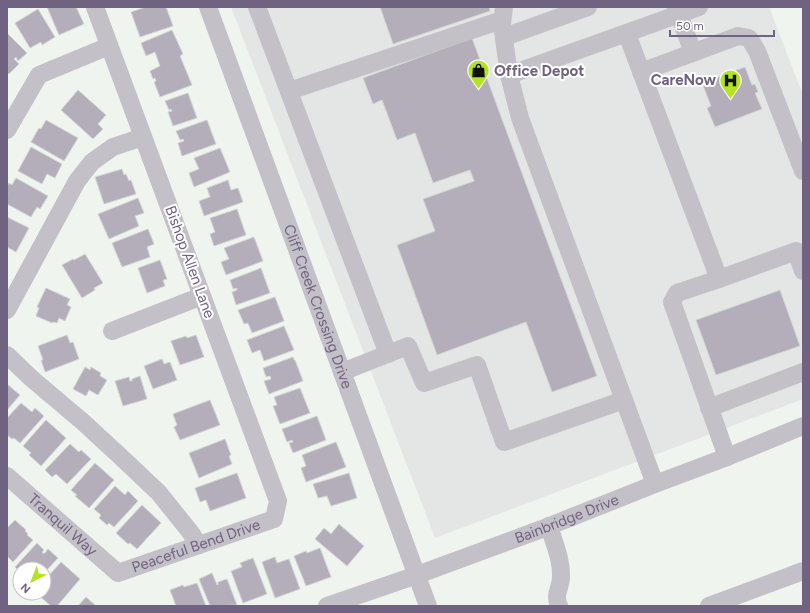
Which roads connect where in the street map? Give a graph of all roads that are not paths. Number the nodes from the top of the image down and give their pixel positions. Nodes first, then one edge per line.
1 (94, 7) edge
2 (208, 7) edge
3 (257, 7) edge
4 (588, 7) edge
5 (699, 7) edge
6 (677, 11) edge
7 (503, 21) edge
8 (627, 34) junction
9 (109, 46) junction
10 (693, 52) junction
11 (641, 72) junction
12 (509, 76) junction
13 (289, 92) junction
14 (7, 130) edge
15 (143, 137) junction
16 (803, 172) edge
17 (799, 250) edge
18 (803, 271) edge
19 (718, 279) junction
20 (202, 296) junction
21 (7, 310) edge
22 (112, 331) dead end
23 (388, 354) junction
24 (7, 355) edge
25 (342, 372) junction
26 (803, 372) edge
27 (624, 400) junction
28 (709, 408) junction
29 (803, 426) edge
30 (727, 457) junction
31 (7, 476) edge
32 (655, 484) junction
33 (274, 519) joint
34 (549, 526) junction
35 (199, 545) junction
36 (803, 570) edge
37 (118, 573) joint
38 (417, 575) junction
39 (327, 606) edge
40 (428, 606) edge
41 (559, 606) edge
42 (709, 606) edge

1 - 9 street, Bishop Allen Lane
2 - 25 street, Cliff Creek Crossing Drive
3 - 13 street
4 - 7 street
5 - 6 street
6 - 8 street
6 - 10 street
7 - 12 street
7 - 13 street
8 - 11 street
8 - 12 street
9 - 14 street
9 - 15 street, Bishop Allen Lane
10 - 11 street
10 - 16 street
11 - 19 street
12 - 27 street
13 - 23 street
15 - 20 street, Bishop Allen Lane
15 - 21 street
17 - 18 street
17 - 19 street
19 - 28 street
20 - 22 street
20 - 33 street, Bishop Allen Lane
23 - 25 street
23 - 27 street
24 - 35 street
25 - 38 street, Cliff Creek Crossing Drive
26 - 28 street
27 - 32 street
28 - 30 street
29 - 30 street, Bainbridge Drive
30 - 32 street, Bainbridge Drive
31 - 37 street, Tranquil Way
32 - 34 street, Bainbridge Drive
33 - 35 street, Peaceful Bend Drive
34 - 38 street, Bainbridge Drive
34 - 41 street
35 - 37 street, Peaceful Bend Drive
36 - 42 street
38 - 39 street, Bainbridge Drive
38 - 40 street, Cliff Creek Crossing Drive

